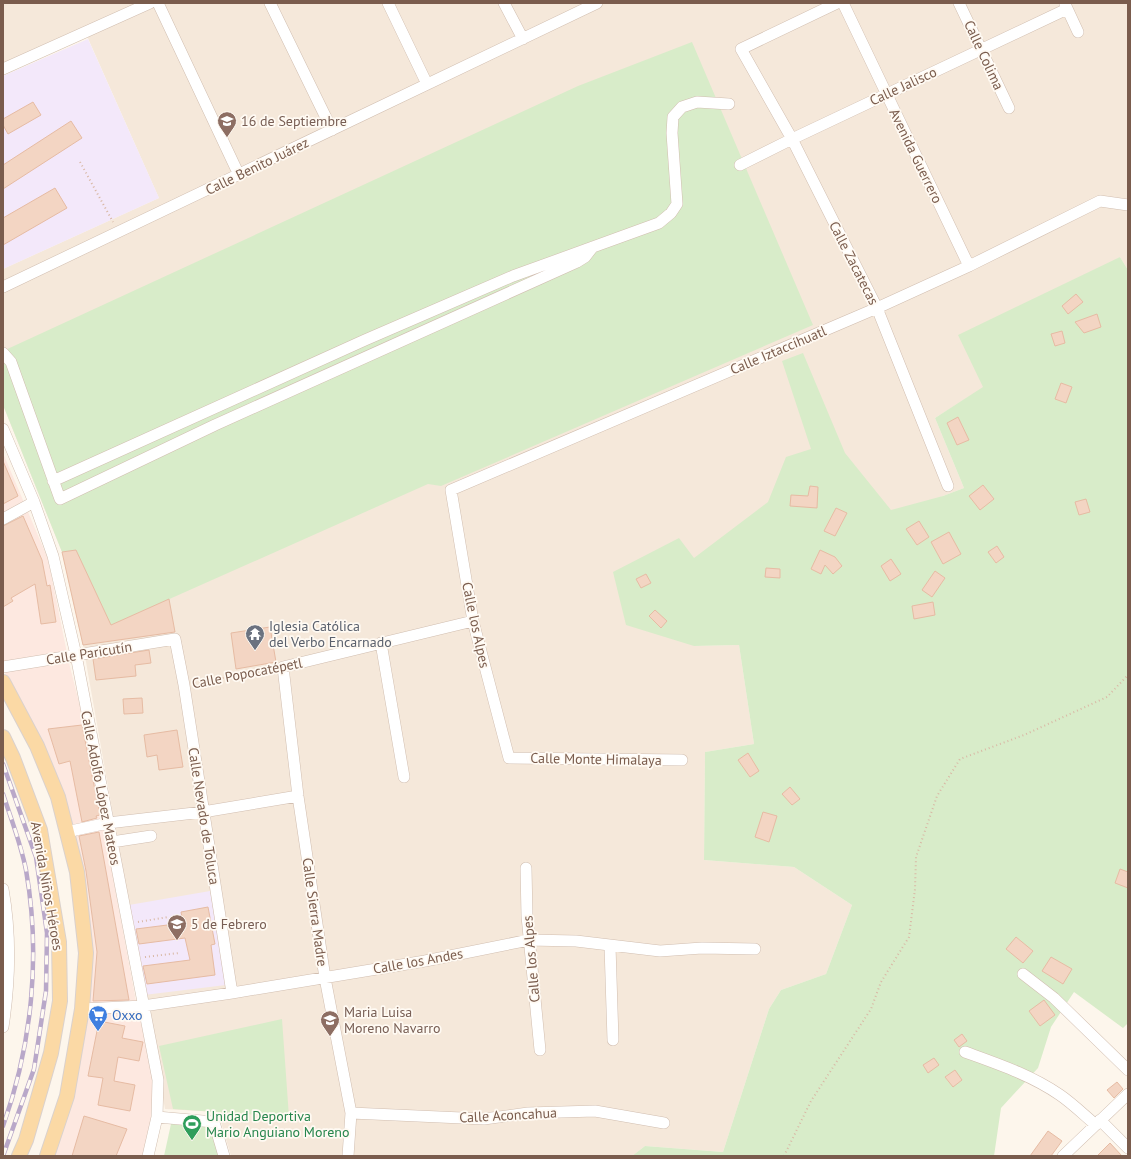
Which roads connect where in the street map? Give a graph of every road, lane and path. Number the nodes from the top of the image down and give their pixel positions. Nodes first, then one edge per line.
1 (150, 3) edge
2 (158, 3) edge
3 (270, 3) edge
4 (388, 3) edge
5 (504, 3) edge
6 (598, 3) edge
7 (837, 3) edge
8 (843, 3) edge
9 (959, 3) edge
10 (1066, 6) edge
11 (1078, 32) dead end
12 (523, 39) junction
13 (981, 50) junction
14 (3, 69) edge
15 (427, 84) junction
16 (886, 94) junction
17 (729, 104) dead end
18 (1009, 108) dead end
19 (332, 130) junction
20 (792, 138) junction
21 (80, 162) dead end
22 (740, 165) dead end
23 (239, 175) junction
24 (1128, 205) edge
25 (119, 232) junction
26 (593, 246) junction
27 (969, 266) junction
28 (3, 287) edge
29 (877, 308) junction
30 (3, 353) edge
31 (3, 428) edge
32 (53, 481) junction
33 (948, 486) dead end
34 (451, 490) joint
35 (34, 502) junction
36 (3, 519) edge
37 (473, 621) junction
38 (175, 639) joint
39 (381, 643) junction
40 (76, 655) junction
41 (3, 667) edge
42 (283, 667) junction
43 (1128, 675) edge
44 (3, 682) edge
45 (184, 685) junction
46 (3, 737) edge
47 (509, 758) joint
48 (682, 760) dead end
49 (404, 776) dead end
50 (298, 796) junction
51 (203, 812) junction
52 (108, 823) junction
53 (66, 832) junction
54 (151, 836) dead end
55 (112, 842) junction
56 (526, 868) dead end
57 (3, 889) edge
58 (168, 918) dead end
59 (127, 924) junction
60 (529, 940) junction
61 (610, 946) junction
62 (755, 949) dead end
63 (179, 952) dead end
64 (134, 959) junction
65 (1023, 974) dead end
66 (325, 978) junction
67 (232, 993) junction
68 (143, 1006) junction
69 (82, 1009) junction
70 (3, 1027) edge
71 (613, 1040) dead end
72 (540, 1050) dead end
73 (965, 1052) dead end
74 (1128, 1070) edge
75 (1128, 1094) edge
76 (351, 1113) junction
77 (157, 1117) junction
78 (1098, 1123) junction
79 (664, 1124) dead end
80 (1128, 1148) edge
81 (19, 1156) edge
82 (47, 1156) edge
83 (148, 1156) edge
84 (224, 1156) edge
85 (348, 1156) edge
86 (784, 1156) edge
87 (1063, 1156) edge

1 - 14 street
2 - 23 street
3 - 19 street
4 - 15 street
5 - 12 street
6 - 12 street, Calle Benito Juárez
7 - 20 street, Calle Zacatecas
8 - 16 street, Avenida Guerrero
9 - 13 street, Calle Colima
10 - 11 street
10 - 13 street, Calle Jalisco
12 - 15 street, Calle Benito Juárez
13 - 16 street, Calle Jalisco
13 - 18 street, Calle Colima
15 - 19 street, Calle Benito Juárez
16 - 20 street, Calle Jalisco
16 - 27 street, Avenida Guerrero
17 - 26 street
19 - 23 street, Calle Benito Juárez
20 - 22 street, Calle Jalisco
20 - 29 street, Calle Zacatecas
21 - 25 path
23 - 25 street, Calle Benito Juárez
24 - 27 street, Calle Iztaccíhuatl
25 - 28 street, Calle Benito Juárez
26 - 32 street
26 - 32 street
27 - 29 street, Calle Iztaccíhuatl
29 - 33 street, Calle Zacatecas
29 - 34 street, Calle Iztaccíhuatl
30 - 32 street
31 - 35 street, Calle Adolfo López Mateos
34 - 37 street, Calle los Alpes
35 - 36 street
35 - 40 street, Calle Adolfo López Mateos
37 - 39 street, Calle Popocatépetl
37 - 47 street, Calle los Alpes
38 - 40 street, Calle Paricutín
38 - 45 street, Calle Nevado de Toluca
39 - 42 street, Calle Popocatépetl
39 - 49 street
40 - 41 street, Calle Paricutín
40 - 52 street, Calle Adolfo López Mateos
42 - 45 path, Calle Popocatépetl
42 - 50 street, Calle Sierra Madre
43 - 86 path
44 - 53 main road, Avenida Niños Héroes
45 - 51 street, Calle Nevado de Toluca
46 - 81 main road, Avenida Niños Héroes
47 - 48 street, Calle Monte Himalaya
50 - 51 street
50 - 66 street, Calle Sierra Madre
51 - 52 street
51 - 67 street, Calle Nevado de Toluca
52 - 53 street
52 - 55 street, Calle Adolfo López Mateos
53 - 69 main road, Avenida Niños Héroes
54 - 55 street
55 - 59 street, Calle Adolfo López Mateos
56 - 60 street, Calle los Alpes
57 - 70 street
58 - 59 path
59 - 64 street, Calle Adolfo López Mateos
60 - 61 street, Calle los Andes
60 - 66 street, Calle los Andes
60 - 72 street, Calle los Alpes
61 - 62 street, Calle los Andes
61 - 71 street
63 - 64 path
64 - 68 street, Calle Adolfo López Mateos
65 - 74 street
66 - 67 street, Calle los Andes
66 - 76 street, Calle Sierra Madre
67 - 68 street, Calle los Andes
68 - 69 street, Calle los Andes
68 - 77 street, Calle Adolfo López Mateos
69 - 82 main road, Avenida Niños Héroes
73 - 78 street
75 - 78 street
76 - 79 street, Calle Aconcahua
76 - 85 street, Calle Sierra Madre
77 - 83 street, Calle Adolfo López Mateos
77 - 84 street
78 - 80 street
78 - 87 street

